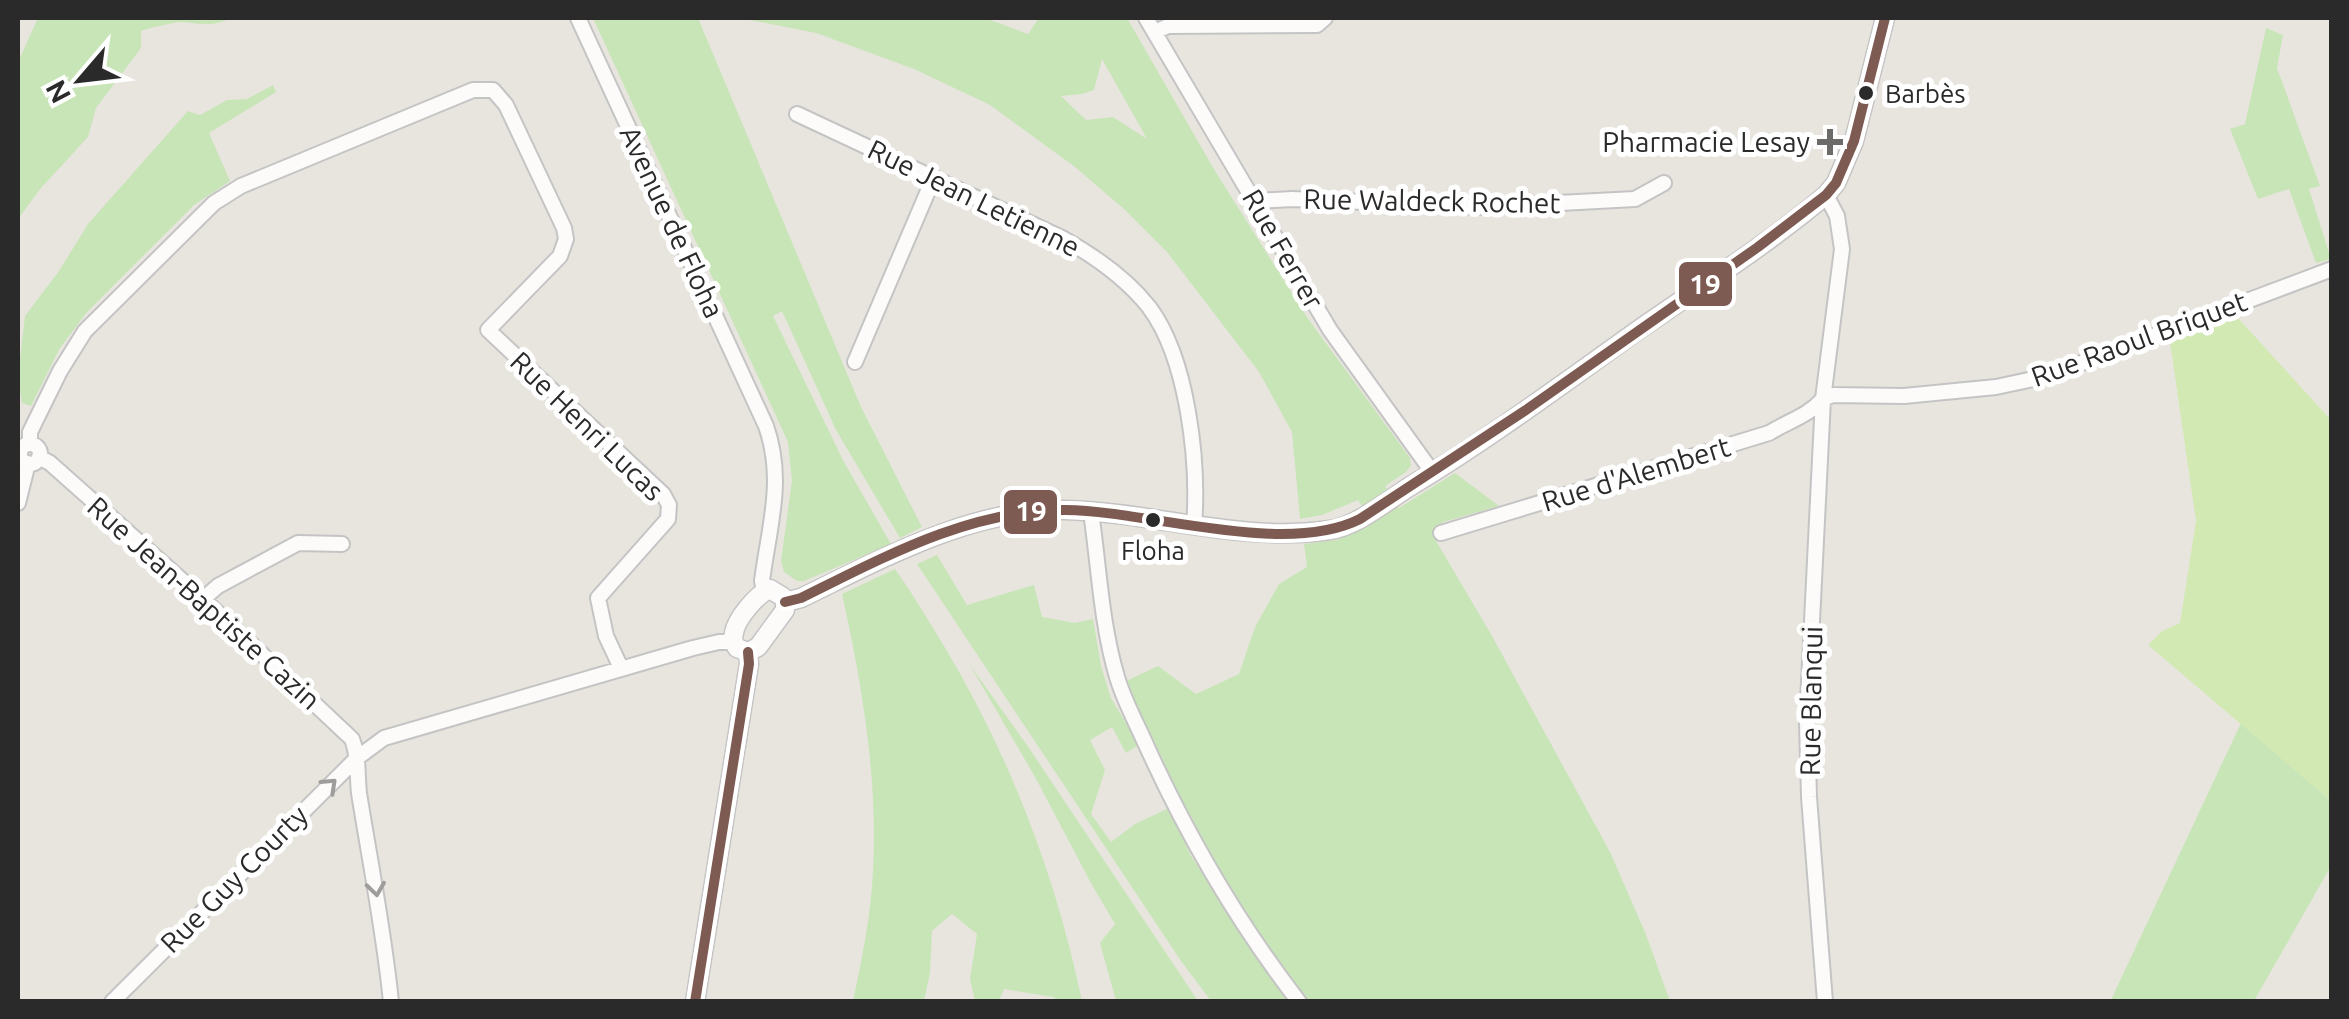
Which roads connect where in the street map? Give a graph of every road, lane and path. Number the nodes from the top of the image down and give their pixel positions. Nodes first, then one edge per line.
1 (578, 18) edge
2 (1146, 18) edge
3 (1325, 18) edge
4 (1885, 18) edge
5 (1155, 32) junction
6 (798, 114) dead end
7 (934, 177) junction
8 (1664, 183) dead end
9 (1826, 194) junction
10 (214, 202) joint
11 (1256, 202) junction
12 (2332, 269) edge
13 (855, 362) dead end
14 (1823, 399) junction
15 (34, 460) junction
16 (1432, 473) junction
17 (18, 503) edge
18 (1091, 512) junction
19 (1194, 526) junction
20 (1440, 533) dead end
21 (342, 544) dead end
22 (764, 591) junction
23 (203, 599) junction
24 (786, 602) junction
25 (740, 647) junction
26 (620, 668) junction
27 (357, 758) junction
28 (112, 1002) edge
29 (391, 1002) edge
30 (694, 1002) edge
31 (1299, 1002) edge
32 (1825, 1002) edge

1 - 22 street, Avenue de Floha
2 - 5 street, Rue Ferrer
3 - 5 street
4 - 9 street
5 - 11 street, Rue Ferrer
6 - 7 street, Rue Jean Letienne
7 - 13 street
7 - 19 street, Rue Jean Letienne
8 - 11 street, Rue Waldeck Rochet
9 - 14 street, Rue Blanqui
9 - 16 street
10 - 15 street, Rue Jean-Baptiste Cazin
10 - 26 street, Rue Henri Lucas
11 - 16 street, Rue Ferrer
12 - 14 street, Rue Raoul Briquet
14 - 20 street, Rue d'Alembert
14 - 32 street, Rue Blanqui
15 - 17 street
15 - 23 street, Rue Jean-Baptiste Cazin
16 - 19 street
18 - 19 street
18 - 24 street
18 - 31 street
21 - 23 street
22 - 24 street
22 - 25 street
23 - 27 street, Rue Jean-Baptiste Cazin
24 - 25 street
25 - 26 street, Rue Guy Courty
25 - 30 street
26 - 27 street, Rue Guy Courty
28 -> 27 street, Rue Guy Courty
27 -> 29 street

